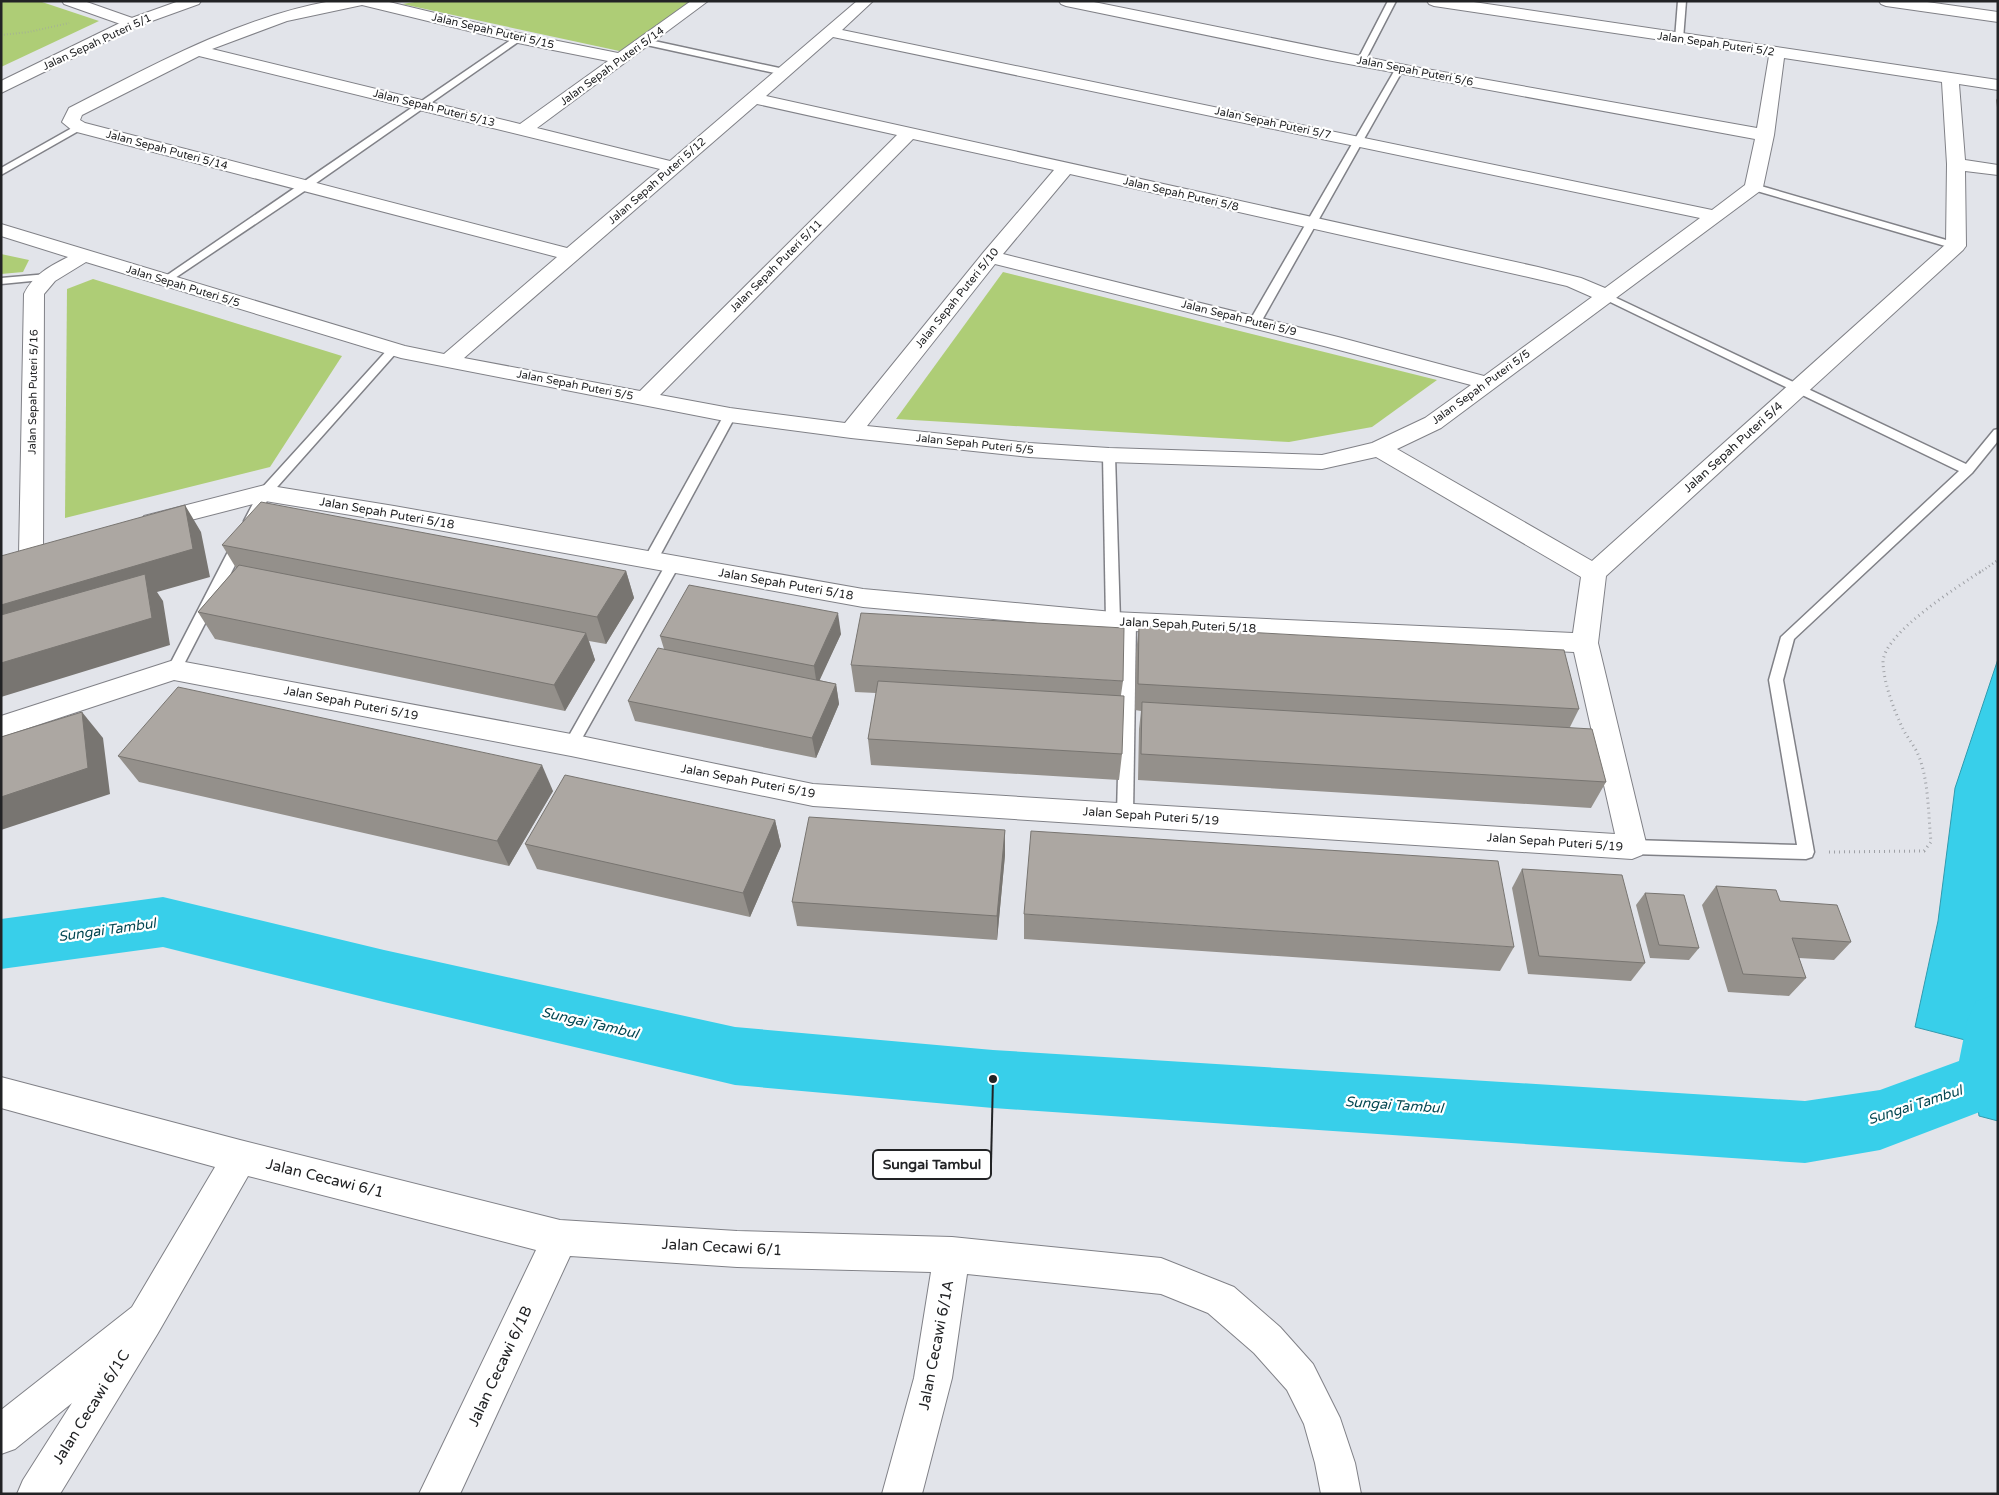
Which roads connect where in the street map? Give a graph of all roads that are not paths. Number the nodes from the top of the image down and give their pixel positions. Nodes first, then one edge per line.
1 (69, 1) edge
2 (170, 1) edge
3 (194, 1) edge
4 (358, 1) edge
5 (365, 1) edge
6 (701, 1) edge
7 (866, 1) edge
8 (1066, 1) edge
9 (1392, 1) edge
10 (1434, 1) edge
11 (1682, 1) edge
12 (1886, 1) edge
13 (1998, 17) edge
14 (120, 19) junction
15 (830, 32) junction
16 (518, 38) junction
17 (1679, 39) junction
18 (645, 42) junction
19 (195, 50) junction
20 (1777, 53) junction
21 (622, 59) junction
22 (1361, 61) junction
23 (1400, 68) junction
24 (784, 72) junction
25 (1, 76) edge
26 (1950, 78) junction
27 (1998, 85) edge
28 (1, 88) edge
29 (754, 98) junction
30 (420, 105) junction
31 (79, 127) junction
32 (523, 130) junction
33 (908, 134) junction
34 (1765, 135) junction
35 (1358, 141) junction
36 (1956, 164) junction
37 (674, 167) junction
38 (1066, 168) junction
39 (1998, 170) edge
40 (1, 172) edge
41 (305, 186) junction
42 (1754, 188) junction
43 (1716, 216) junction
44 (1312, 223) junction
45 (1, 230) edge
46 (1956, 246) junction
47 (571, 254) junction
48 (83, 256) junction
49 (990, 257) junction
50 (48, 277) junction
51 (165, 280) junction
52 (1, 281) edge
53 (1606, 296) junction
54 (1255, 322) junction
55 (393, 350) junction
56 (448, 361) junction
57 (1487, 384) junction
58 (1798, 388) junction
59 (645, 398) junction
60 (730, 415) junction
61 (851, 431) junction
62 (1998, 433) edge
63 (1379, 449) junction
64 (1108, 455) junction
65 (1968, 470) junction
66 (265, 492) junction
67 (134, 527) edge
68 (29, 555) edge
69 (661, 562) junction
70 (1594, 574) junction
71 (1121, 621) junction
72 (1585, 643) junction
73 (174, 670) junction
74 (1, 727) edge
75 (571, 745) junction
76 (1125, 814) junction
77 (1632, 847) junction
78 (1, 1092) edge
79 (240, 1157) junction
80 (560, 1238) junction
81 (952, 1255) junction
82 (145, 1320) junction
83 (1, 1435) edge
84 (37, 1494) edge
85 (439, 1494) edge
86 (902, 1494) edge
87 (1341, 1494) edge

1 - 14 street
2 - 14 street
3 - 14 street, Jalan Sepah Puteri 5/1
4 - 19 street
5 - 16 street, Jalan Sepah Puteri 5/15
6 - 18 street, Jalan Sepah Puteri 5/14
7 - 15 street, Jalan Sepah Puteri 5/12
8 - 22 street, Jalan Sepah Puteri 5/6
9 - 22 lane
10 - 17 street, Jalan Sepah Puteri 5/2
11 - 17 lane
12 - 13 street
14 - 25 street
14 - 28 street, Jalan Sepah Puteri 5/1
15 - 24 street, Jalan Sepah Puteri 5/12
15 - 35 street, Jalan Sepah Puteri 5/7
16 - 21 street, Jalan Sepah Puteri 5/15
16 - 30 lane
17 - 20 street, Jalan Sepah Puteri 5/2
18 - 21 street, Jalan Sepah Puteri 5/14
18 - 24 lane
19 - 30 street, Jalan Sepah Puteri 5/13
19 - 31 street
20 - 26 street, Jalan Sepah Puteri 5/2
20 - 34 street
21 - 32 street, Jalan Sepah Puteri 5/14
22 - 23 street, Jalan Sepah Puteri 5/6
23 - 34 street, Jalan Sepah Puteri 5/6
23 - 35 lane
24 - 29 street, Jalan Sepah Puteri 5/12
26 - 27 street, Jalan Sepah Puteri 5/2
26 - 36 street
29 - 33 street, Jalan Sepah Puteri 5/8
29 - 37 street, Jalan Sepah Puteri 5/12
30 - 32 street, Jalan Sepah Puteri 5/13
30 - 41 lane
31 - 40 lane
31 - 41 street, Jalan Sepah Puteri 5/14
32 - 37 street, Jalan Sepah Puteri 5/13
33 - 38 street, Jalan Sepah Puteri 5/8
33 - 59 street, Jalan Sepah Puteri 5/11
34 - 42 street
35 - 43 street, Jalan Sepah Puteri 5/7
35 - 44 lane
36 - 39 street
36 - 46 street
37 - 47 street, Jalan Sepah Puteri 5/12
38 - 44 street, Jalan Sepah Puteri 5/8
38 - 49 street, Jalan Sepah Puteri 5/10
41 - 47 street, Jalan Sepah Puteri 5/14
41 - 51 lane
42 - 43 street, Jalan Sepah Puteri 5/5
42 - 46 lane
43 - 53 street, Jalan Sepah Puteri 5/5
44 - 53 street, Jalan Sepah Puteri 5/8
44 - 54 lane
45 - 48 street, Jalan Sepah Puteri 5/5
46 - 58 street, Jalan Sepah Puteri 5/4
47 - 56 street, Jalan Sepah Puteri 5/12
48 - 50 street, Jalan Sepah Puteri 5/16
48 - 51 street, Jalan Sepah Puteri 5/5
49 - 54 street, Jalan Sepah Puteri 5/9
49 - 61 street, Jalan Sepah Puteri 5/10
50 - 52 lane
50 - 68 street, Jalan Sepah Puteri 5/16
51 - 55 street, Jalan Sepah Puteri 5/5
53 - 57 street, Jalan Sepah Puteri 5/5
53 - 58 lane
54 - 57 street, Jalan Sepah Puteri 5/9
55 - 56 street, Jalan Sepah Puteri 5/5
55 - 66 lane
56 - 59 street, Jalan Sepah Puteri 5/5
57 - 63 street, Jalan Sepah Puteri 5/5
58 - 65 lane
58 - 70 street, Jalan Sepah Puteri 5/4
59 - 60 street, Jalan Sepah Puteri 5/5
60 - 61 street, Jalan Sepah Puteri 5/5
60 - 69 lane
61 - 64 street, Jalan Sepah Puteri 5/5
62 - 65 lane
63 - 64 street, Jalan Sepah Puteri 5/5
63 - 70 street
64 - 71 lane
65 - 77 lane
66 - 67 street, Jalan Sepah Puteri 5/18
66 - 69 street, Jalan Sepah Puteri 5/18
66 - 73 lane
69 - 71 street, Jalan Sepah Puteri 5/18
69 - 75 lane
70 - 72 street
71 - 72 street, Jalan Sepah Puteri 5/18
71 - 76 lane
72 - 77 street
73 - 74 street, Jalan Sepah Puteri 5/19
73 - 75 street, Jalan Sepah Puteri 5/19
75 - 76 street, Jalan Sepah Puteri 5/19
76 - 77 street, Jalan Sepah Puteri 5/19
78 - 79 street, Jalan Cecawi 6/1
79 - 80 street, Jalan Cecawi 6/1
79 - 82 street, Jalan Cecawi 6/1C
80 - 81 street, Jalan Cecawi 6/1
80 - 85 street, Jalan Cecawi 6/1B
81 - 86 street, Jalan Cecawi 6/1A
81 - 87 street, Jalan Cecawi 6/1
82 - 83 street, Jalan Cecawi 6/1C
82 - 84 street, Jalan Cecawi 6/1C

